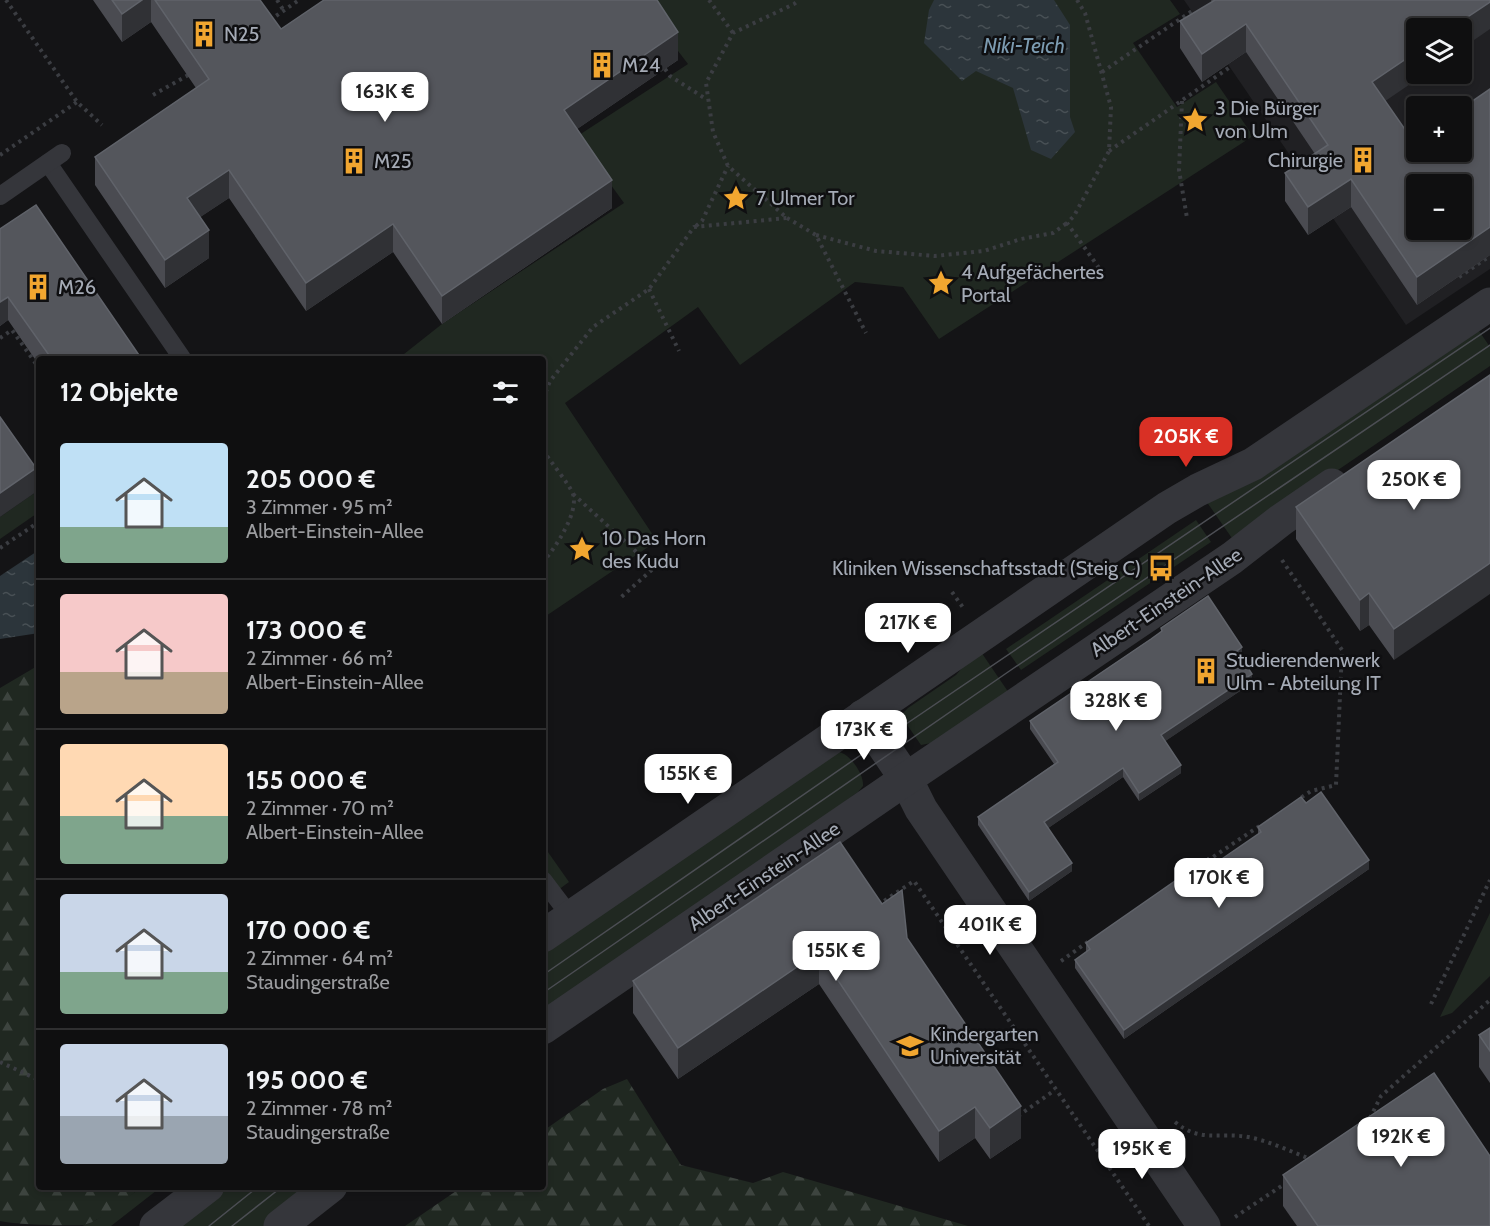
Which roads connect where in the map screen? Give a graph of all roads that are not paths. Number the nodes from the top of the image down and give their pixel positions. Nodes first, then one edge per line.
1 (0, 196) edge
2 (1490, 304) edge
3 (181, 356) edge
4 (1358, 467) edge
5 (863, 716) junction
6 (906, 779) junction
7 (546, 883) edge
8 (571, 917) junction
9 (546, 934) edge
10 (546, 1026) edge
11 (203, 1190) edge
12 (326, 1190) edge
13 (1208, 1223) edge
14 (156, 1226) edge
15 (280, 1226) edge

1 - 3 lane
2 - 5 street
4 - 6 street, Albert-Einstein-Allee
5 - 6 street
5 - 8 street
6 - 10 street, Albert-Einstein-Allee
6 - 13 street
7 - 8 lane
8 - 9 street
11 - 14 street
12 - 15 street

